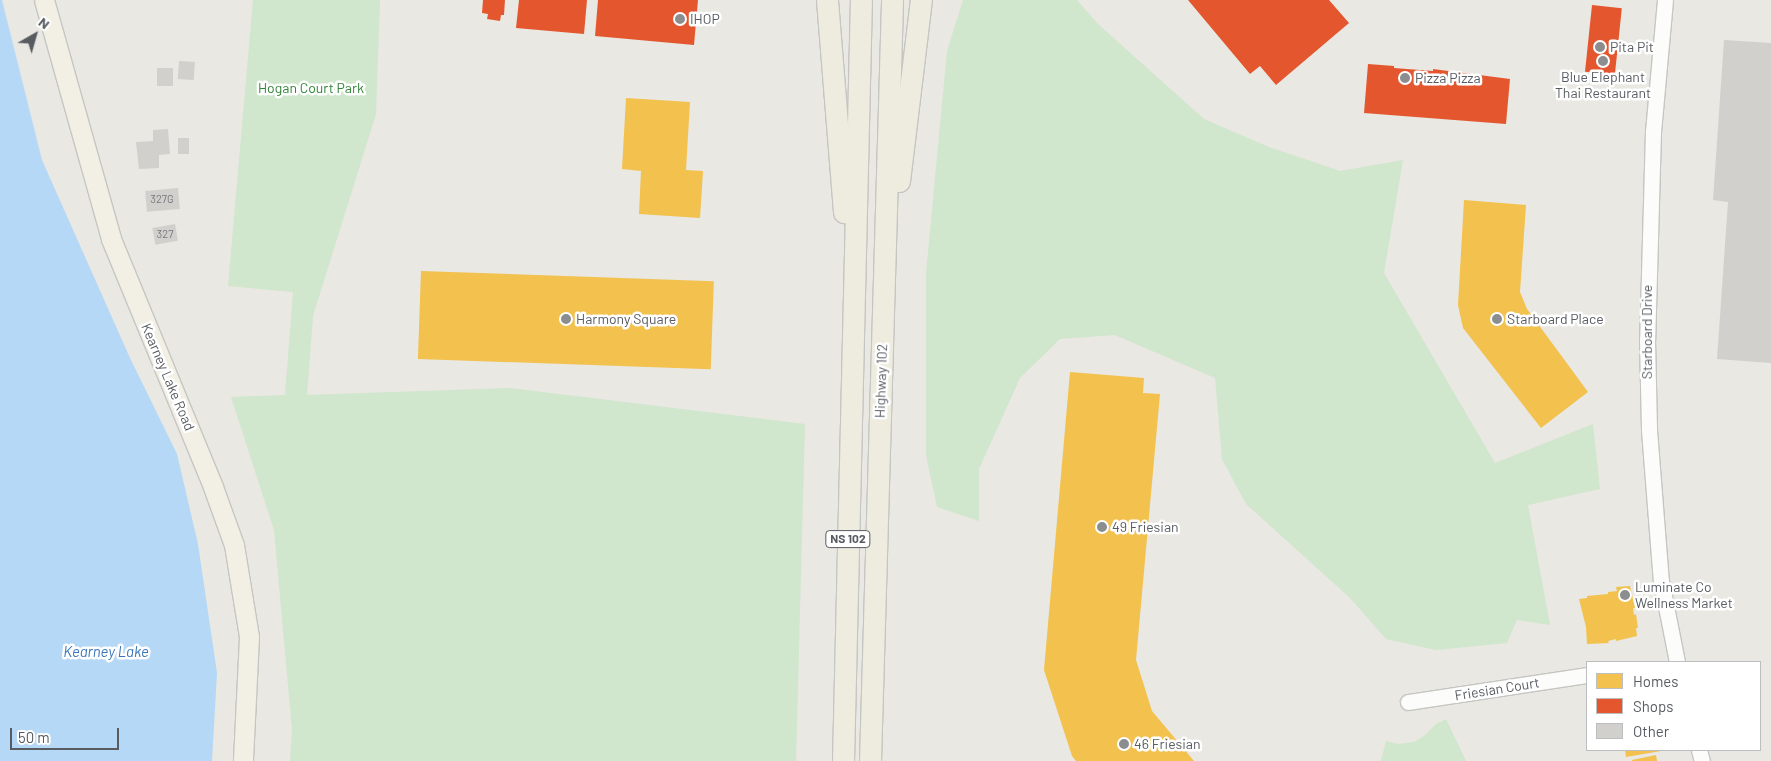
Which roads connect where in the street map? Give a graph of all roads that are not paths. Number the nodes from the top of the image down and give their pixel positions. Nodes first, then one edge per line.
1 (44, 0) edge
2 (827, 0) edge
3 (861, 0) edge
4 (892, 0) edge
5 (922, 0) edge
6 (1665, 0) edge
7 (853, 316) junction
8 (883, 318) junction
9 (1676, 661) edge
10 (1586, 675) edge
11 (1408, 702) dead end
12 (243, 761) edge
13 (844, 761) edge
14 (870, 761) edge

1 - 12 main road, Kearney Lake Road
2 - 7 highway
3 - 7 highway, Highway 102 / NS 102
4 - 8 highway, Highway 102 / NS 102
5 - 8 highway
6 - 9 street, Starboard Drive
7 - 13 highway, Highway 102 / NS 102
8 - 14 highway, Highway 102 / NS 102
10 - 11 street, Friesian Court

